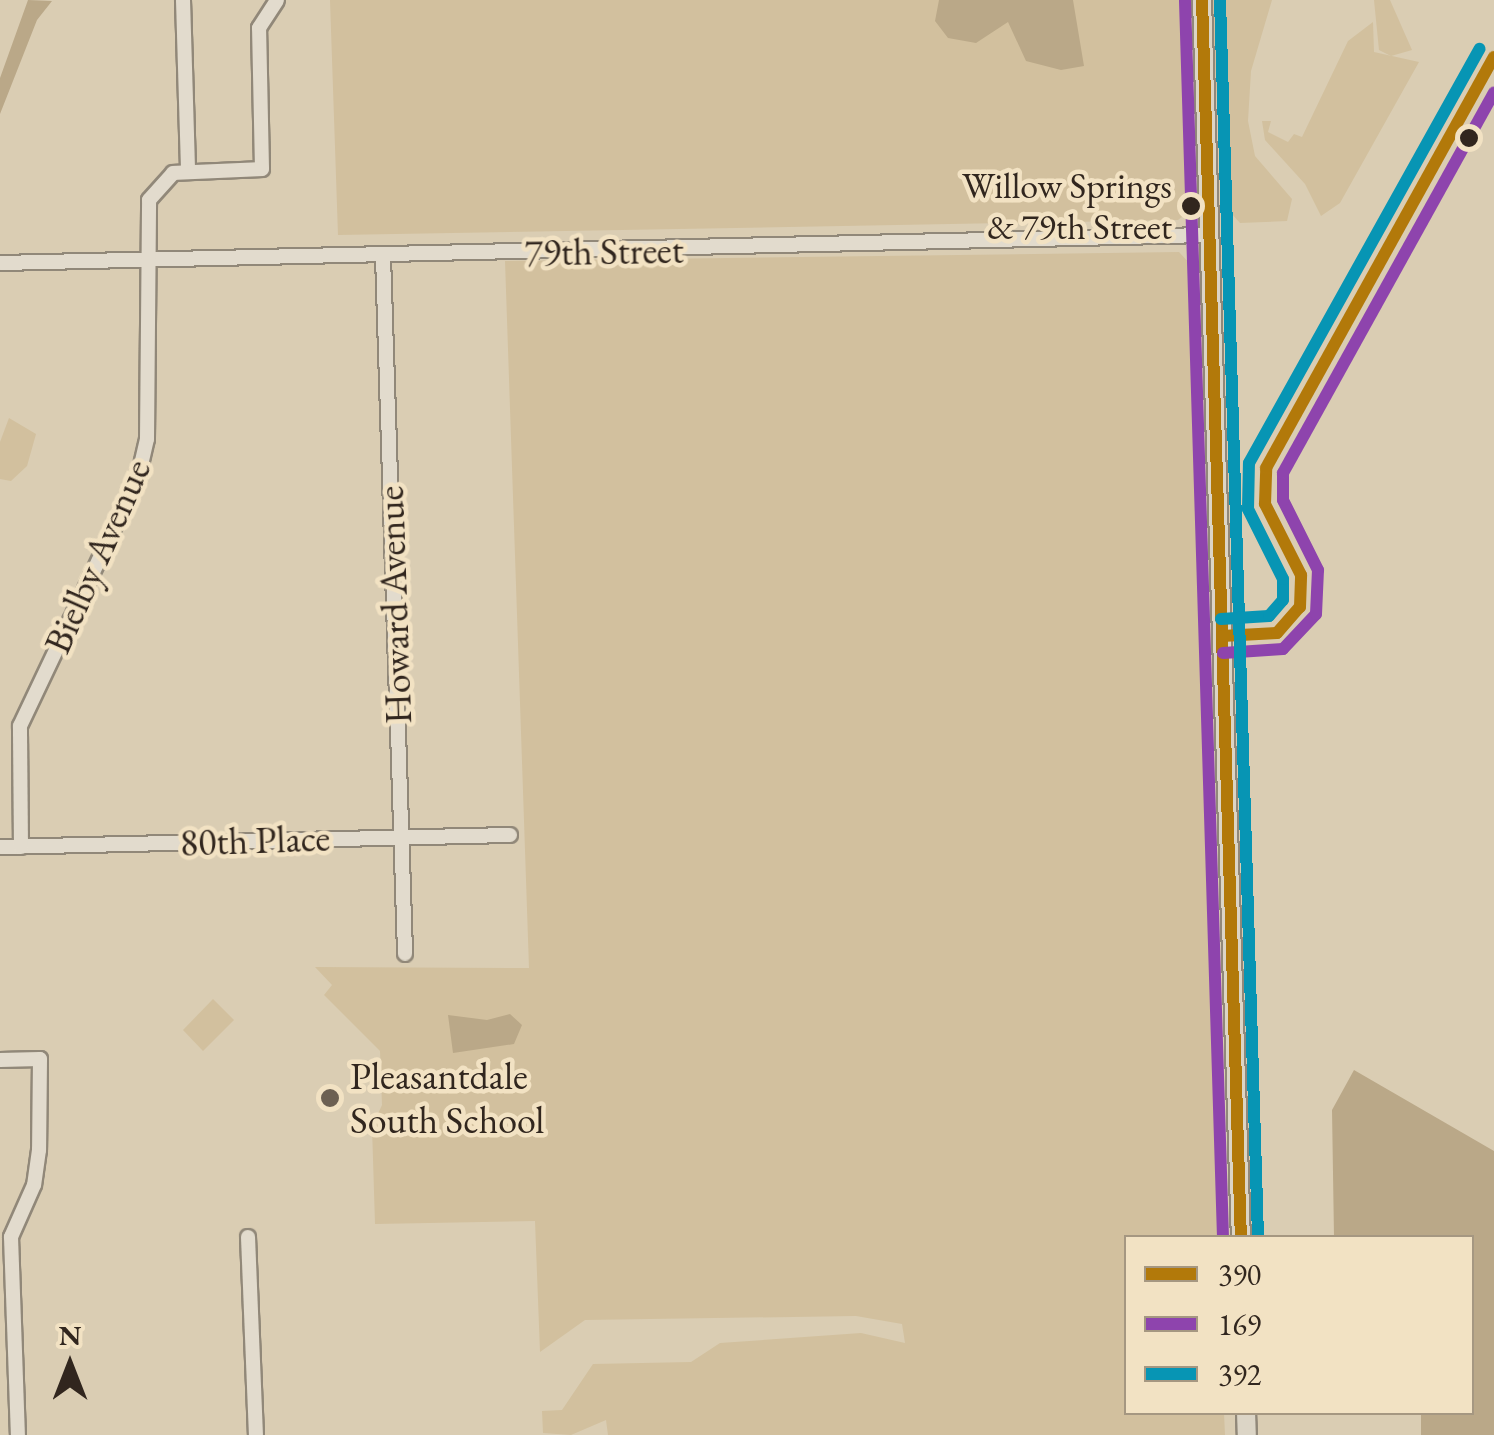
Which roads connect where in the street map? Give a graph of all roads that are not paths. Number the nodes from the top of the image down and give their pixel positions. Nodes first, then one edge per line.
1 (183, 0) edge
2 (277, 0) edge
3 (1202, 0) edge
4 (188, 171) junction
5 (1208, 235) junction
6 (383, 256) junction
7 (144, 258) junction
8 (0, 263) edge
9 (510, 835) dead end
10 (402, 836) junction
11 (0, 847) edge
12 (21, 847) junction
13 (405, 954) dead end
14 (0, 1060) edge
15 (1241, 1235) edge
16 (248, 1238) dead end
17 (18, 1435) edge
18 (256, 1435) edge

1 - 4 street
2 - 4 street
3 - 5 main road
4 - 7 street, Bielby Avenue
5 - 6 street, 79th Street
5 - 15 main road
6 - 7 street, 79th Street
6 - 10 street, Howard Avenue
7 - 8 street, 79th Street
7 - 12 street, Bielby Avenue
9 - 10 street, 80th Place
10 - 12 street, 80th Place
10 - 13 street, Howard Avenue
11 - 12 street, 80th Place
14 - 17 street
16 - 18 street

